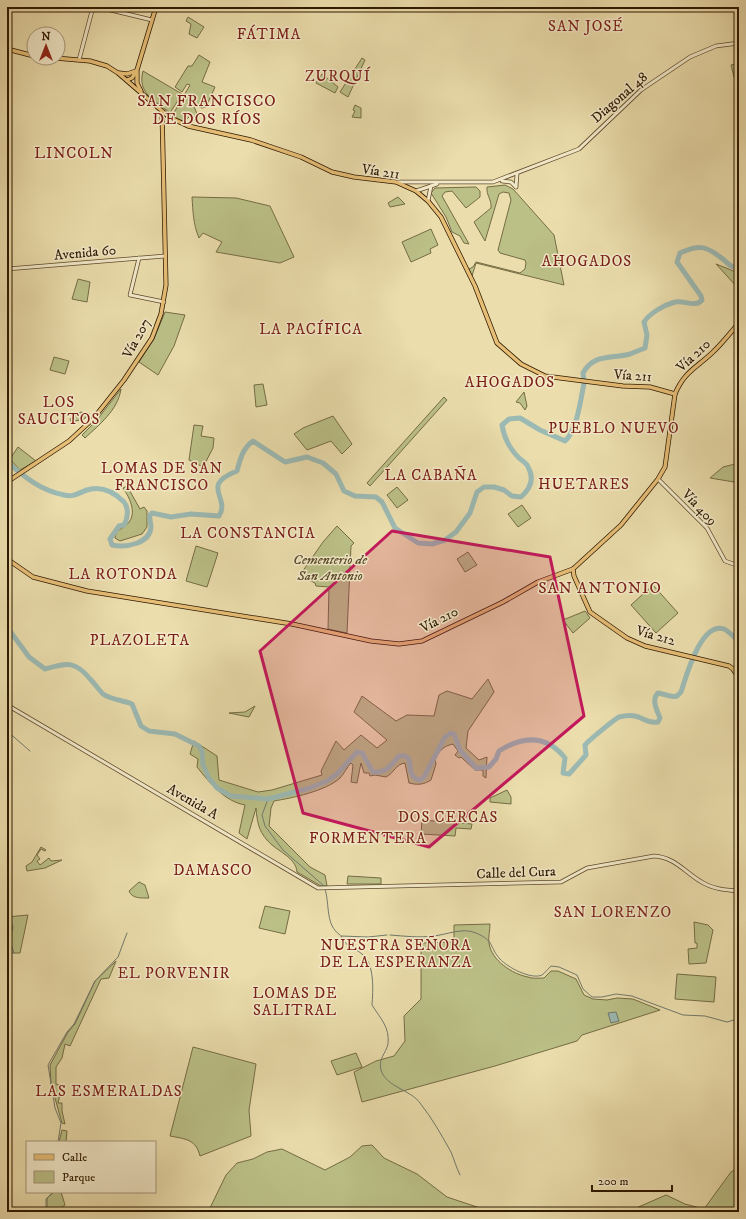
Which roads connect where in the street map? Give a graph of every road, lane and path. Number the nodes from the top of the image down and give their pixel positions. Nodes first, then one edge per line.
1 (93, 7) edge
2 (98, 7) edge
3 (156, 7) edge
4 (152, 20) junction
5 (739, 43) edge
6 (7, 49) edge
7 (26, 54) edge
8 (66, 59) edge
9 (79, 60) junction
10 (137, 70) junction
11 (118, 73) junction
12 (127, 80) junction
13 (143, 96) junction
14 (158, 108) junction
15 (162, 111) junction
16 (162, 125) junction
17 (517, 174) junction
18 (500, 181) junction
19 (396, 182) junction
20 (433, 183) junction
21 (441, 183) junction
22 (431, 186) junction
23 (416, 191) junction
24 (428, 201) junction
25 (165, 256) junction
26 (140, 258) junction
27 (7, 269) edge
28 (164, 302) junction
29 (739, 323) edge
30 (675, 394) junction
31 (658, 479) junction
32 (7, 482) edge
33 (7, 559) edge
34 (739, 566) edge
35 (573, 569) junction
36 (739, 678) edge
37 (7, 705) edge
38 (322, 888) joint
39 (739, 891) edge

1 - 9 street
2 - 4 street
3 - 4 main road
4 - 10 main road
5 - 17 street, Diagonal 48
6 - 7 main road
8 - 9 main road, Vía 211
9 - 11 main road, Vía 211
10 - 11 main road
10 - 12 main road
10 - 13 main road
11 - 12 main road, Vía 211
12 - 13 main road, Vía 211
13 - 14 main road, Vía 211
14 - 15 main road, Vía 211
14 - 16 main road, Vía 207
15 - 16 main road, Vía 207
15 - 19 main road, Vía 211
16 - 25 main road, Vía 207
17 - 18 street, Diagonal 48
17 - 18 street
18 - 21 street
19 - 20 street
19 - 23 main road, Vía 211
20 - 21 street
20 - 22 street
21 - 22 street
22 - 23 street
22 - 24 street
23 - 24 main road, Vía 211
24 - 30 main road, Vía 211
25 - 26 street, Avenida 60
25 - 28 main road, Vía 207
26 - 27 street, Avenida 60
26 - 28 street
28 - 32 main road, Vía 207
29 - 30 main road, Vía 210
30 - 31 main road, Vía 210
31 - 34 street, Vía 409
31 - 35 main road, Vía 210
33 - 35 main road, Vía 210
35 - 36 main road, Vía 212
37 - 38 street, Avenida A
38 - 39 street, Calle del Cura

